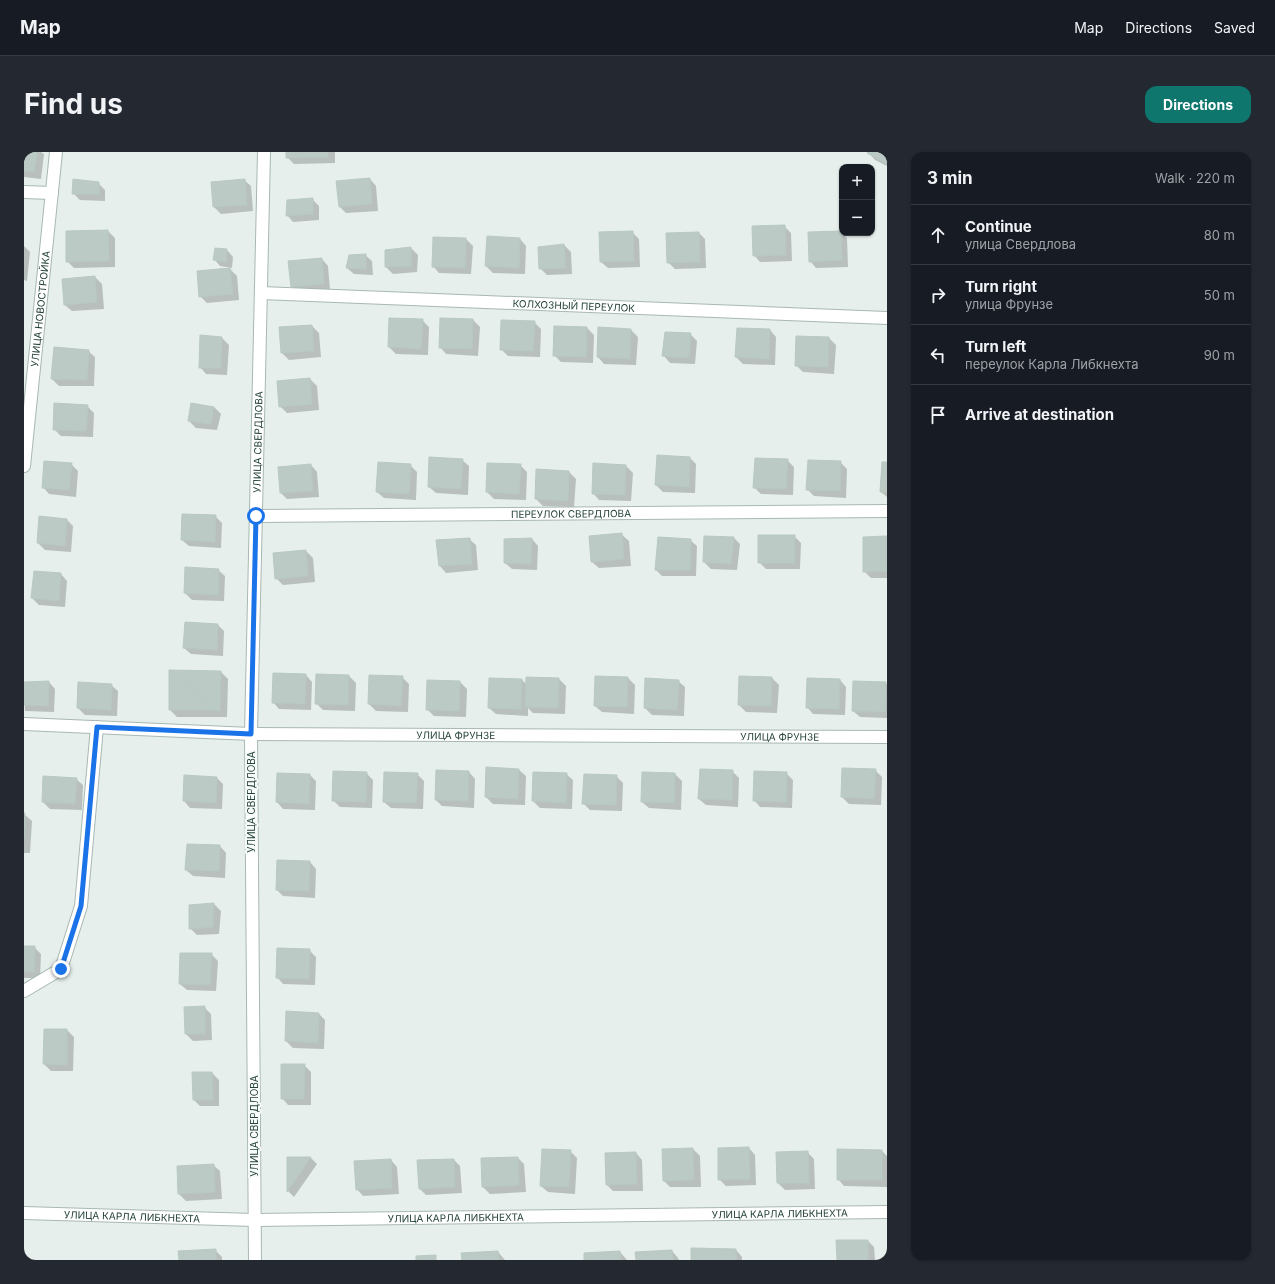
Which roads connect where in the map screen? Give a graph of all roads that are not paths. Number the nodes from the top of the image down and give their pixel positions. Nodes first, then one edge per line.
1 (56, 152) edge
2 (264, 152) edge
3 (24, 192) edge
4 (52, 193) junction
5 (261, 293) junction
6 (887, 318) edge
7 (24, 466) edge
8 (887, 512) edge
9 (256, 516) junction
10 (24, 724) edge
11 (97, 727) junction
12 (251, 734) junction
13 (887, 737) edge
14 (24, 991) edge
15 (887, 1212) edge
16 (24, 1213) edge
17 (254, 1220) junction
18 (255, 1260) edge

1 - 4 street, УЛИЦА НОВОСТРОЙКА
2 - 5 street, УЛИЦА СВЕРДЛОВА
3 - 4 street
4 - 7 street, УЛИЦА НОВОСТРОЙКА
5 - 6 street, КОЛХОЗНЫЙ ПЕРЕУЛОК
5 - 9 street, УЛИЦА СВЕРДЛОВА
8 - 9 street, ПЕРЕУЛОК СВЕРДЛОВА
9 - 12 street, УЛИЦА СВЕРДЛОВА
10 - 11 street, УЛИЦА ФРУНЗЕ
11 - 12 street, УЛИЦА ФРУНЗЕ
11 - 14 street
12 - 13 street, УЛИЦА ФРУНЗЕ
12 - 17 street, УЛИЦА СВЕРДЛОВА
15 - 17 street, УЛИЦА КАРЛА ЛИБКНЕХТА
16 - 17 street, УЛИЦА КАРЛА ЛИБКНЕХТА
17 - 18 street, УЛИЦА СВЕРДЛОВА

